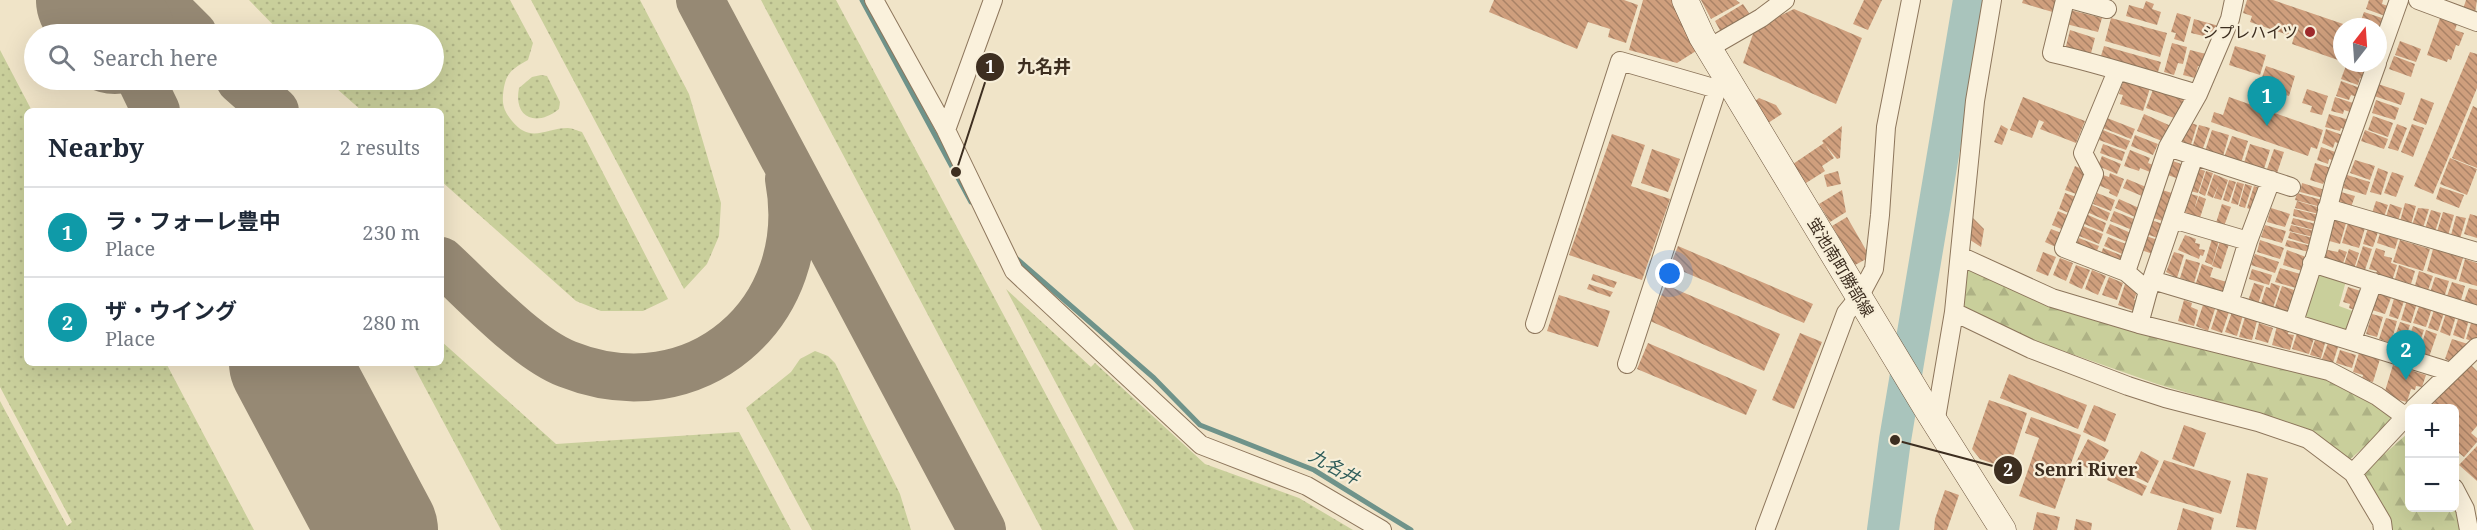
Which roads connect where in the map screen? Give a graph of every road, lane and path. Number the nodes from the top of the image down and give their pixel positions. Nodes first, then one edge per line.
1 (874, 0) edge
2 (993, 0) edge
3 (1685, 0) edge
4 (1785, 0) edge
5 (1911, 0) edge
6 (1992, 0) edge
7 (2065, 0) edge
8 (2074, 0) edge
9 (2234, 0) edge
10 (2399, 0) edge
11 (2418, 0) edge
12 (2438, 3) edge
13 (2107, 9) dead end
14 (2477, 22) edge
15 (2387, 33) edge
16 (1709, 48) junction
17 (2117, 71) junction
18 (2373, 72) edge
19 (1723, 86) junction
20 (2198, 94) junction
21 (946, 130) junction
22 (2168, 147) junction
23 (2194, 156) junction
24 (2271, 180) junction
25 (2291, 187) dead end
26 (2327, 208) junction
27 (2173, 219) junction
28 (2248, 241) junction
29 (2477, 252) edge
30 (1960, 256) junction
31 (2312, 263) junction
32 (2126, 272) junction
33 (2373, 282) junction
34 (2150, 285) junction
35 (2229, 303) junction
36 (1865, 307) junction
37 (1954, 312) junction
38 (2477, 315) edge
39 (2294, 322) junction
40 (1535, 324) dead end
41 (2139, 324) junction
42 (2352, 340) junction
43 (2476, 351) edge
44 (1627, 364) dead end
45 (2451, 372) junction
46 (2420, 404) edge
47 (2405, 411) edge
48 (1931, 417) junction
49 (2405, 419) edge
50 (2353, 473) junction
51 (2459, 498) edge
52 (1382, 530) edge
53 (1765, 530) edge
54 (2002, 530) edge
55 (2383, 530) edge
56 (2469, 530) edge

1 - 21 street
2 - 21 street
3 - 16 street, 蛍池南町勝部線
4 - 16 street
5 - 36 street
6 - 30 street
7 - 17 street
8 - 13 street
9 - 20 street
10 - 15 street
11 - 12 street
12 - 14 street
16 - 19 street, 蛍池南町勝部線
17 - 20 street
17 - 32 street
18 - 26 street
19 - 36 street, 蛍池南町勝部線
19 - 40 street
19 - 44 street
20 - 22 street
21 - 52 street
22 - 23 street
22 - 32 street
23 - 24 street
23 - 27 street
24 - 25 street
24 - 28 street
26 - 29 street
26 - 31 street
27 - 28 street
27 - 34 street
28 - 35 street
30 - 37 street
30 - 41 street
31 - 33 street
31 - 39 street
32 - 34 street
33 - 38 street
33 - 42 street
34 - 35 street
34 - 41 street
35 - 39 street
36 - 48 street, 蛍池南町勝部線
36 - 53 street
37 - 48 street
37 - 50 street
39 - 42 street
41 - 47 street
42 - 45 street
43 - 45 street
45 - 46 street
48 - 54 street, 蛍池南町勝部線
49 - 50 street
50 - 55 street
51 - 56 street

